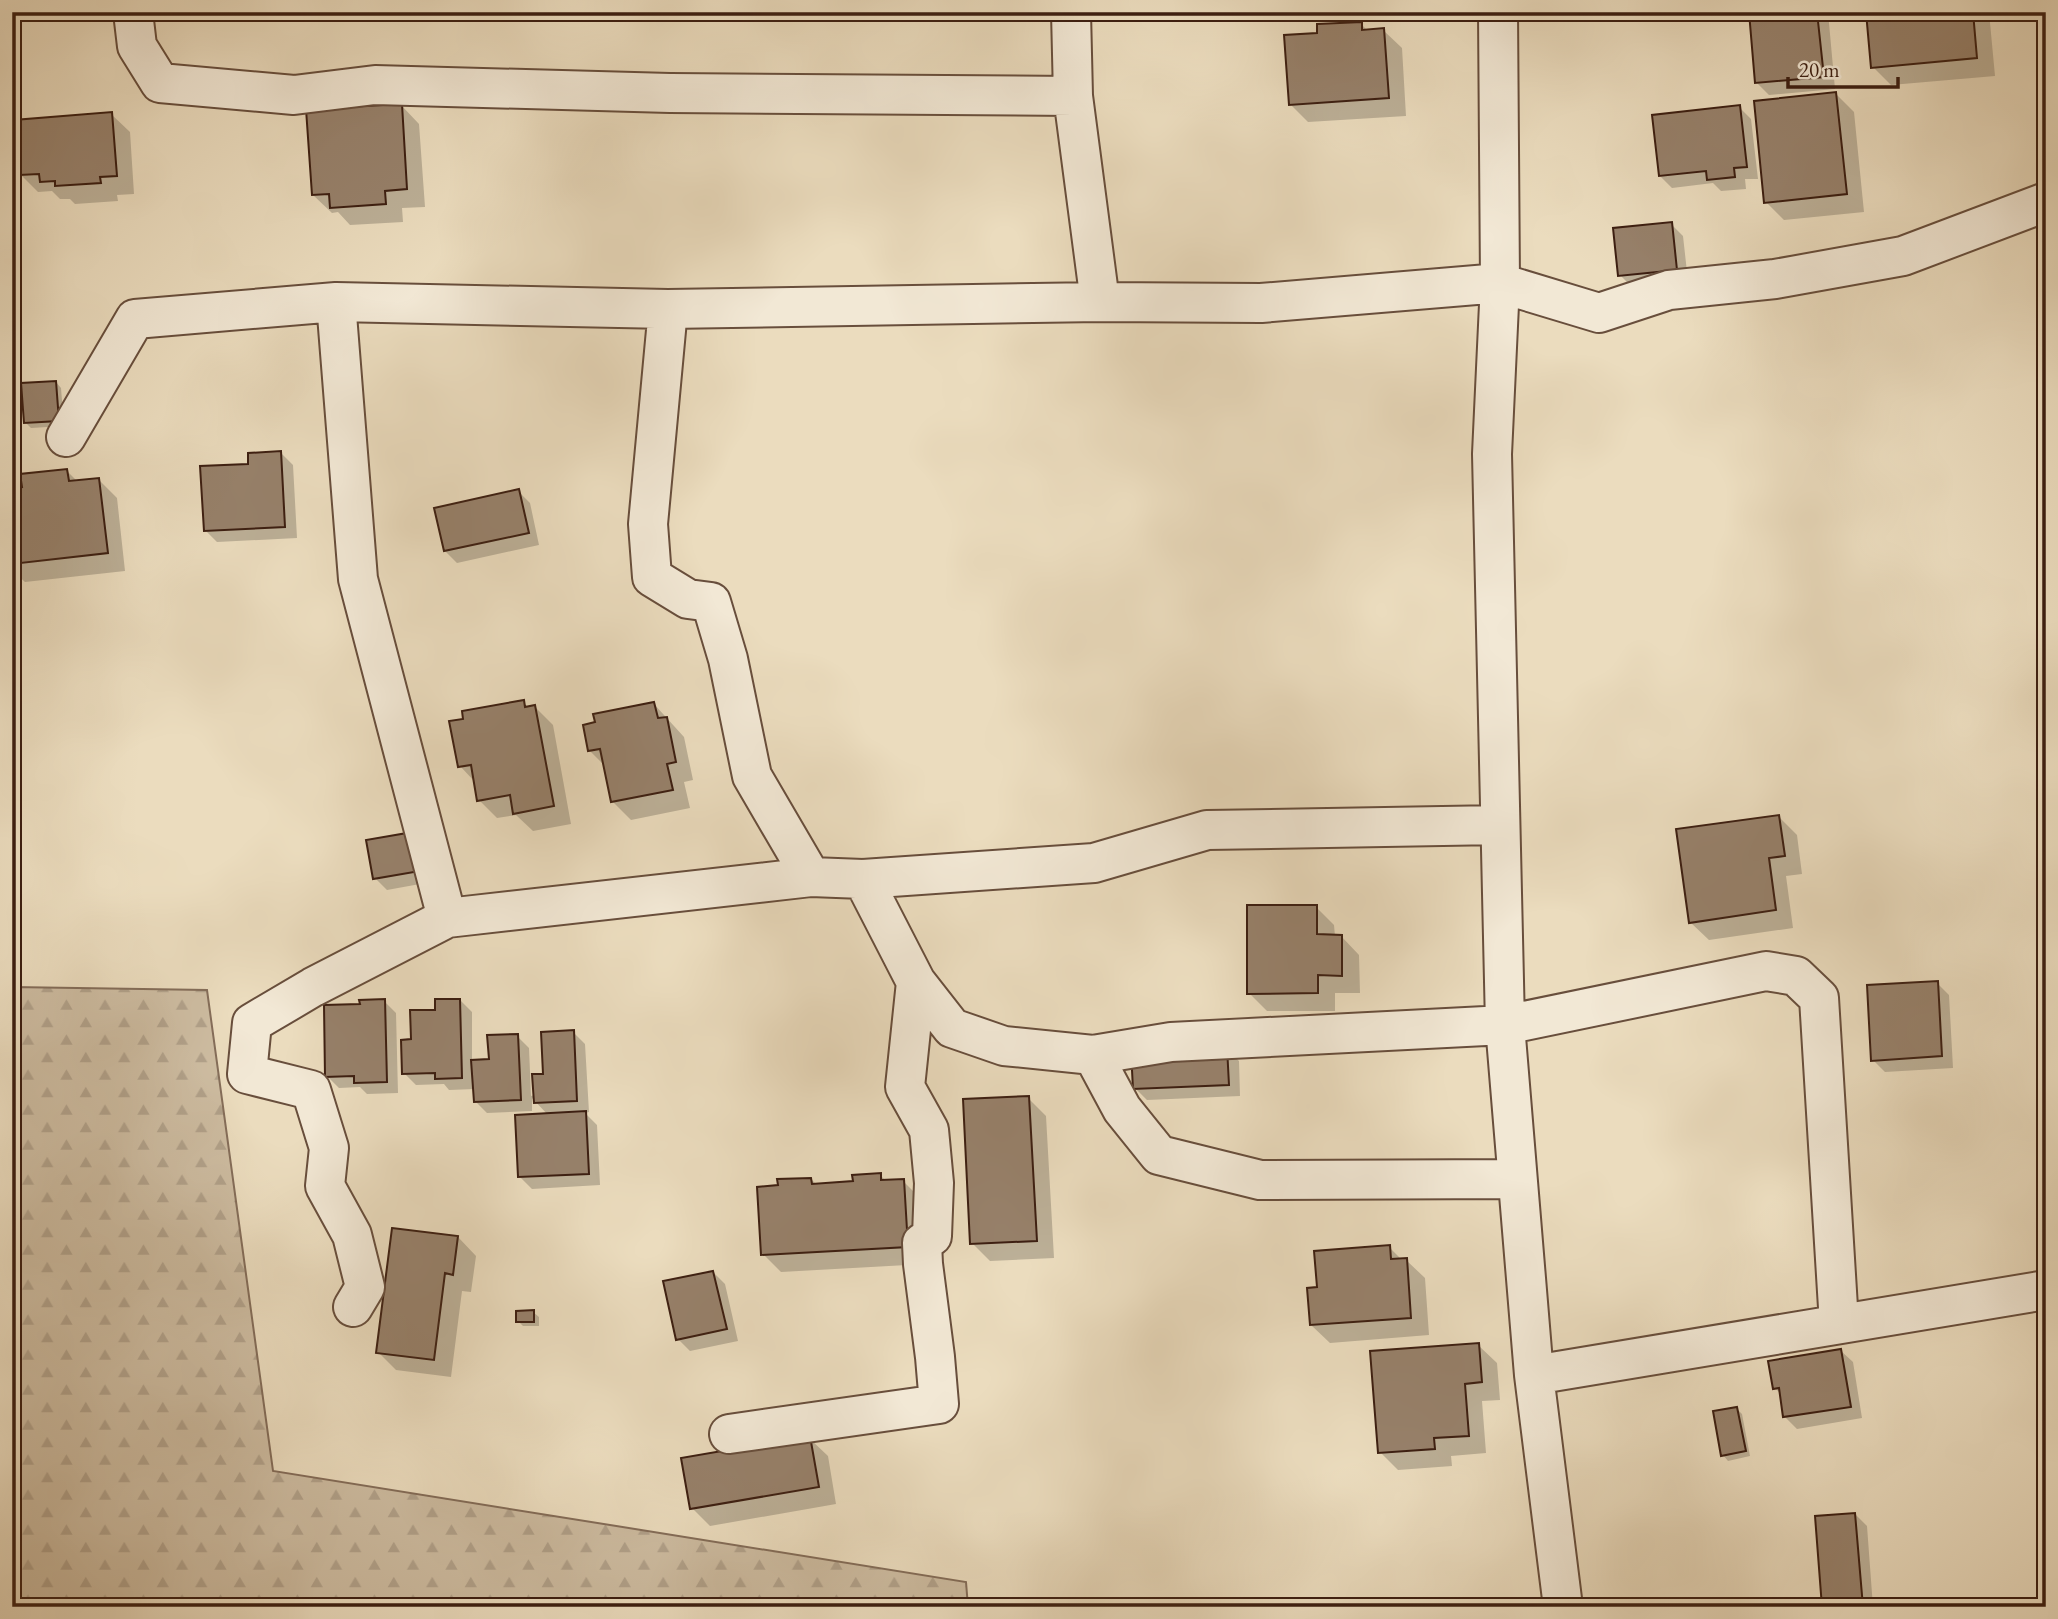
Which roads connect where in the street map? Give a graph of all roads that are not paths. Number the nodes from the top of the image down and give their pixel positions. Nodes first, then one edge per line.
1 (133, 12) edge
2 (1071, 12) edge
3 (1498, 12) edge
4 (1073, 96) junction
5 (2046, 202) edge
6 (1500, 283) junction
7 (336, 302) junction
8 (1100, 302) junction
9 (668, 309) junction
10 (66, 437) dead end
11 (1500, 825) junction
12 (811, 877) junction
13 (863, 879) junction
14 (447, 918) junction
15 (916, 982) junction
16 (1505, 1025) junction
17 (1093, 1055) junction
18 (1517, 1179) junction
19 (2046, 1290) edge
20 (354, 1307) dead end
21 (1839, 1324) junction
22 (1534, 1375) junction
23 (729, 1434) dead end
24 (1563, 1607) edge

1 - 4 street
2 - 4 street
3 - 6 street
4 - 8 street
5 - 6 street
6 - 8 street
6 - 11 street
7 - 9 street
7 - 10 street
7 - 14 street
8 - 9 street
9 - 12 street
11 - 13 street
11 - 16 street
12 - 13 street
12 - 14 street
13 - 15 street
14 - 20 street
15 - 17 street
15 - 23 street
16 - 17 street
16 - 18 street
16 - 21 street
17 - 18 street
18 - 22 street
19 - 21 street
21 - 22 street
22 - 24 street

